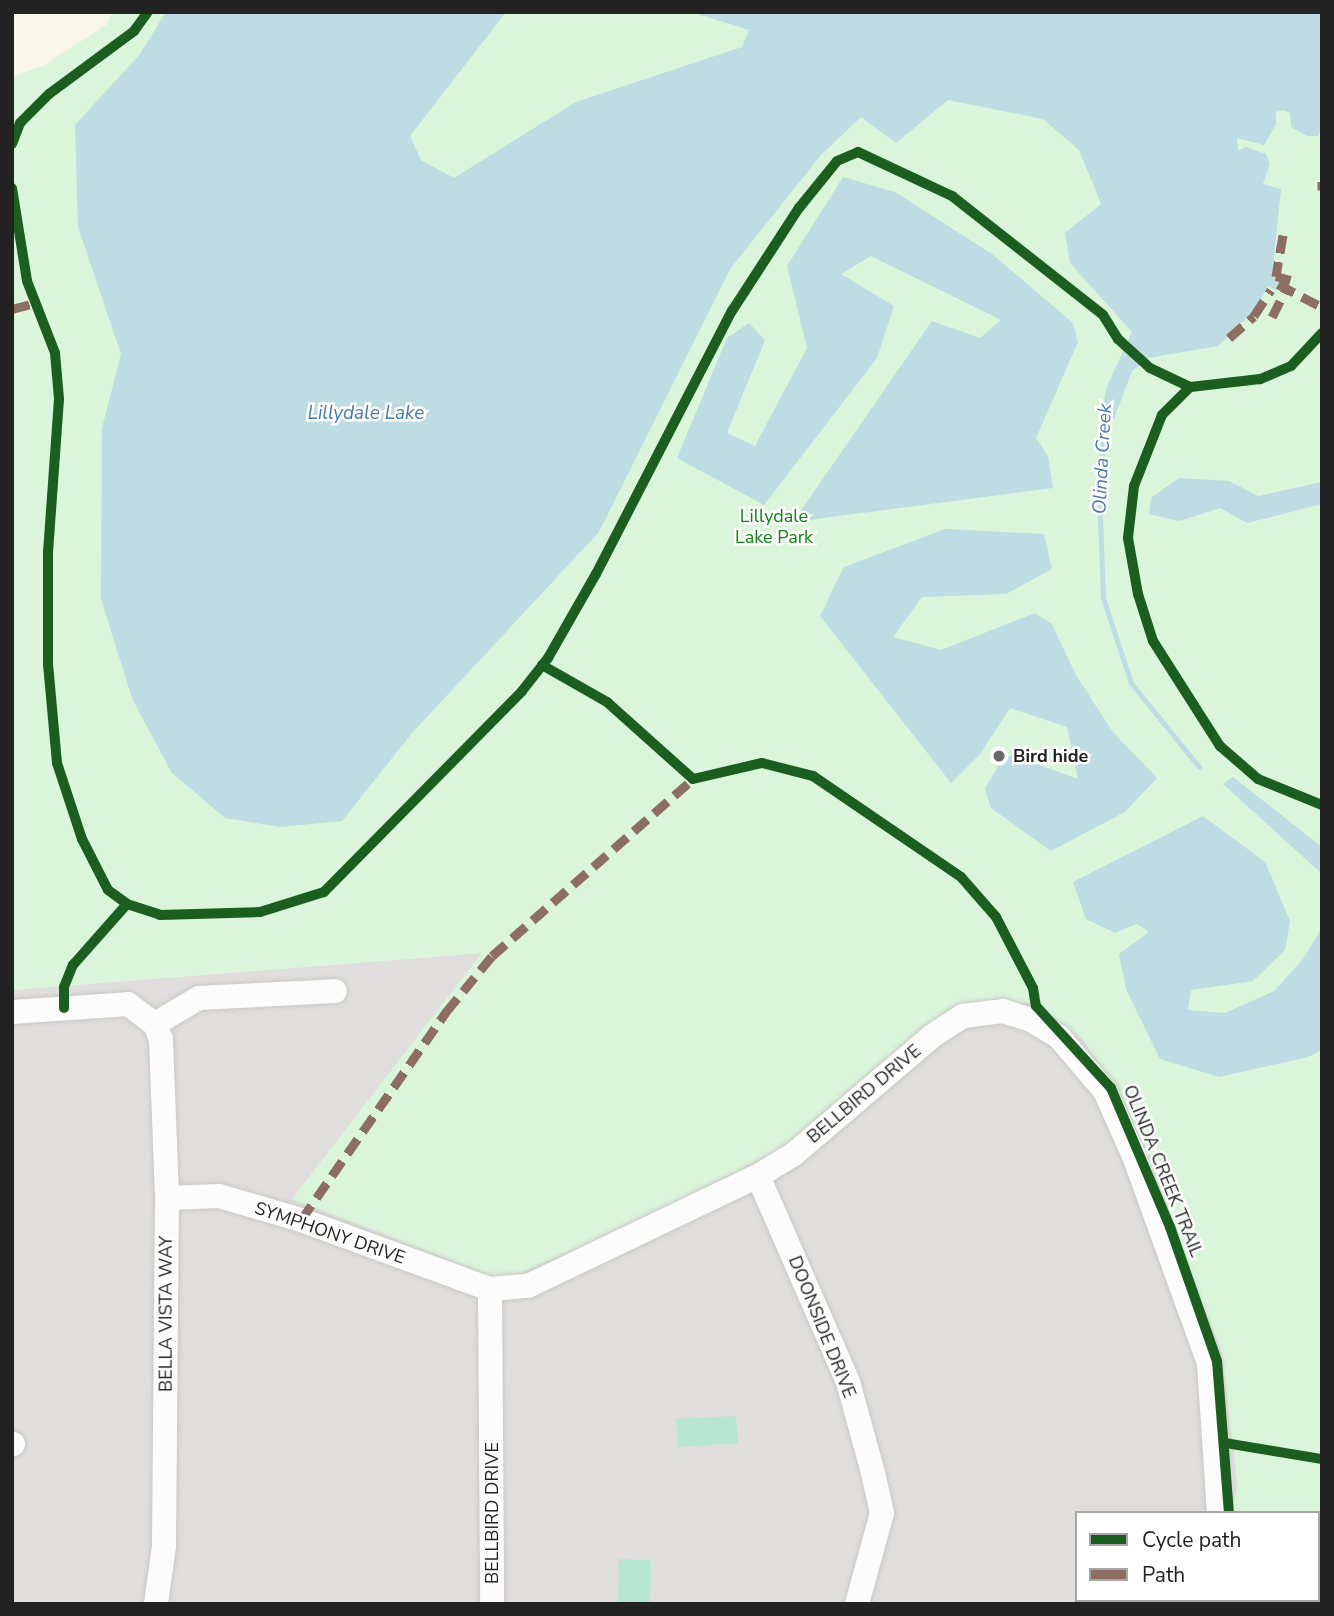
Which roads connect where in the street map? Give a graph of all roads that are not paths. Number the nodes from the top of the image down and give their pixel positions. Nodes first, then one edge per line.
1 (335, 991) dead end
2 (12, 1012) edge
3 (155, 1024) junction
4 (758, 1176) junction
5 (167, 1198) junction
6 (490, 1289) junction
7 (1219, 1511) edge
8 (156, 1604) edge
9 (492, 1604) edge
10 (857, 1604) edge

1 - 3 street
2 - 3 street
3 - 5 street, BELLA VISTA WAY
4 - 6 street, BELLBIRD DRIVE
4 - 7 street, BELLBIRD DRIVE
4 - 10 street, DOONSIDE DRIVE
5 - 6 street, SYMPHONY DRIVE
5 - 8 street, BELLA VISTA WAY
6 - 9 street, BELLBIRD DRIVE

